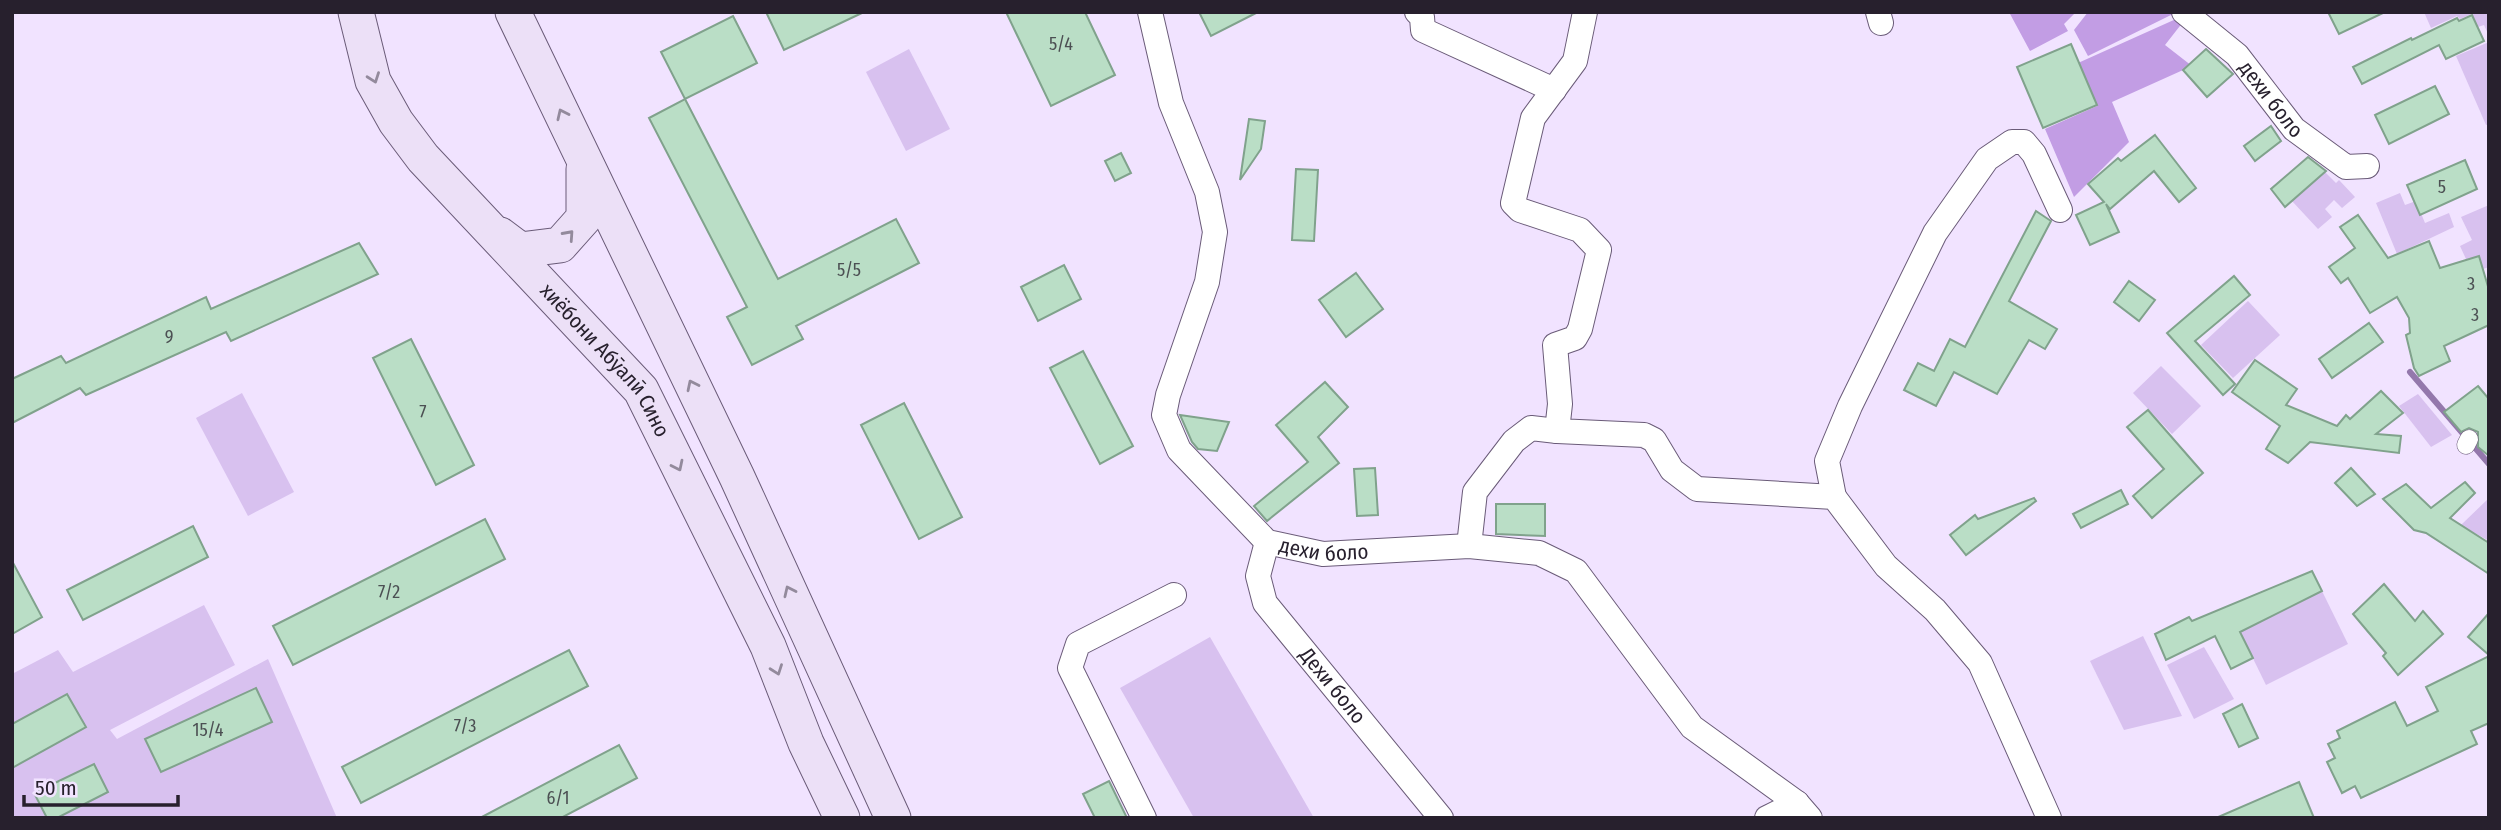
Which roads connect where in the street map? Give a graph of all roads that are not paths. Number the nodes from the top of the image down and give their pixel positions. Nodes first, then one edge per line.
1 (356, 12) edge
2 (513, 12) edge
3 (1150, 12) edge
4 (1417, 12) edge
5 (1585, 12) edge
6 (2184, 12) edge
7 (1554, 90) junction
8 (584, 161) junction
9 (2367, 166) dead end
10 (2060, 210) dead end
11 (488, 226) junction
12 (1557, 431) junction
13 (1834, 496) junction
14 (1267, 542) junction
15 (1469, 546) junction
16 (1174, 595) dead end
17 (848, 720) junction
18 (806, 743) junction
19 (1803, 810) edge
20 (821, 818) edge
21 (842, 818) edge
22 (893, 818) edge
23 (912, 818) edge
24 (1144, 818) edge
25 (1441, 818) edge
26 (1767, 818) edge
27 (2049, 818) edge

1 -> 11 main road, хиёбони Абӯалӣ Сино
8 -> 2 main road
3 - 14 street, дехи боло
4 - 7 street
5 - 7 street
6 - 9 street, дехи боло
7 - 12 street
11 -> 8 main road
17 -> 8 main road
10 - 13 street
11 -> 18 main road, хиёбони Абӯалӣ Сино
12 - 13 street
12 - 15 street
13 - 27 street
14 - 15 street, дехи боло
14 - 25 street, Дехи боло
15 - 19 street, дехи боло
16 - 24 street
17 - 22 main road
17 - 23 main road
18 - 20 main road, хиёбони Абӯалӣ Сино
18 - 21 main road, хиёбони Абӯалӣ Сино
19 - 26 street

